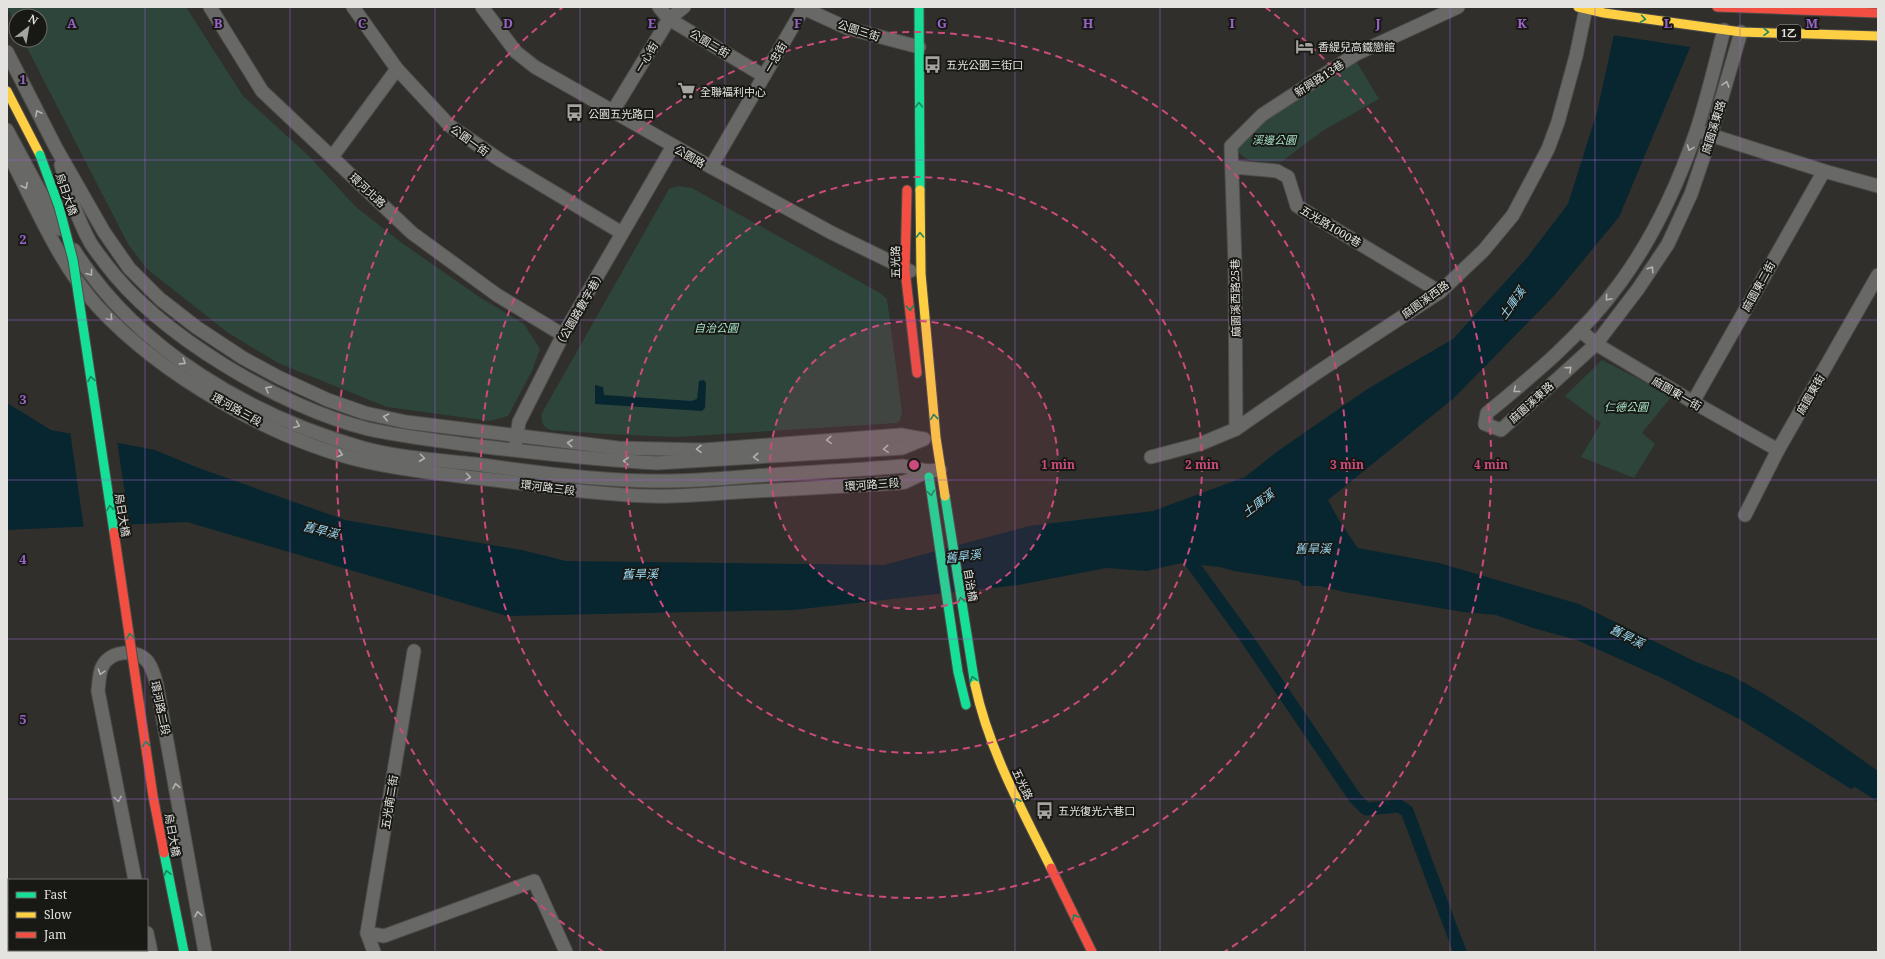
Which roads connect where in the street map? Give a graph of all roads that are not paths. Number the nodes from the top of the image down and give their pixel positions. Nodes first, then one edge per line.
1 (210, 7) edge
2 (353, 7) edge
3 (482, 7) edge
4 (659, 7) edge
5 (684, 7) edge
6 (919, 7) edge
7 (1458, 7) edge
8 (1584, 7) edge
9 (1717, 7) edge
10 (1720, 7) edge
11 (802, 8) edge
12 (1878, 13) edge
13 (669, 19) junction
14 (1724, 30) junction
15 (1741, 32) junction
16 (1878, 36) edge
17 (911, 45) junction
18 (7, 52) edge
19 (397, 69) junction
20 (764, 76) junction
21 (7, 91) edge
22 (613, 111) junction
23 (7, 118) edge
24 (7, 130) edge
25 (1696, 130) junction
26 (1711, 135) junction
27 (674, 146) junction
28 (56, 148) junction
29 (7, 151) edge
30 (332, 157) junction
31 (711, 167) junction
32 (1233, 167) junction
33 (1824, 171) junction
34 (908, 183) dead end
35 (1878, 186) edge
36 (622, 233) junction
37 (905, 270) junction
38 (921, 274) junction
39 (1878, 275) edge
40 (63, 278) dead end
41 (1440, 292) junction
42 (1580, 330) junction
43 (563, 334) junction
44 (1596, 344) junction
45 (918, 380) dead end
46 (1693, 402) junction
47 (1236, 429) junction
48 (517, 434) junction
49 (516, 450) junction
50 (1778, 450) junction
51 (929, 451) junction
52 (1151, 457) dead end
53 (513, 476) junction
54 (1745, 515) dead end
55 (967, 639) joint
56 (117, 641) dead end
57 (414, 651) dead end
58 (121, 665) dead end
59 (969, 716) dead end
60 (136, 879) edge
61 (367, 933) junction
62 (148, 938) edge
63 (151, 952) edge
64 (184, 952) edge
65 (205, 952) edge
66 (374, 952) edge
67 (566, 952) edge
68 (1092, 952) edge

1 - 30 street, 環河北路
2 - 19 street, 公園一街
3 - 22 street, 公園路
4 - 13 street, 公園二街
5 - 13 street, 一心街
6 - 17 main road
7 - 32 street, 新興路13巷
8 -> 14 main road, 1乙
8 - 41 street, 麻園溪西路
9 - 10 main road, 1乙
10 - 12 main road, 1乙
11 - 17 street, 公園三街
11 - 20 street, 一忠街
13 - 20 street, 公園二街
13 - 22 street, 一心街
14 - 15 main road, 1乙
14 - 25 street, 麻園溪東路
15 -> 16 main road, 1乙
26 -> 15 street, 麻園溪東路
38 -> 17 main road
28 -> 18 street
19 - 30 street
19 - 36 street, 公園一街
20 - 31 street, 一忠街
64 -> 21 main road, 烏日大橋, bridge
22 - 27 street, 公園路
23 - 40 main road, 烏日大橋
24 -> 53 street, 環河路三段
25 - 26 street
25 -> 42 street, 麻園溪東路
26 - 33 street
44 -> 26 street, 麻園溪東路
27 - 31 street, 公園路
27 - 36 street, （公園路數字巷）
48 -> 28 street
49 -> 28 street
29 -> 53 street, 環河路三段
30 - 43 street, 環河北路
31 - 37 street, 公園路
32 - 41 street, 五光路1000巷
32 - 47 street, 麻園溪西路25巷
33 - 35 street
33 - 46 street, 麻園東二街
34 - 37 main road, 五光路
36 - 43 street, （公園路數字巷）
37 - 38 street, 公園路
37 -> 45 main road, 五光路
51 -> 38 main road
39 - 50 street, 麻園東街
41 - 47 street, 麻園溪西路
42 - 44 street, 麻園東一街
42 -> 44 street, 麻園溪東路
43 - 48 street, （公園路數字巷）
44 - 46 street, 麻園東一街
46 - 50 street, 麻園東一街
47 - 52 street, 麻園溪西路
48 - 49 street, （公園路數字巷）
51 -> 48 street
51 -> 49 street
49 - 53 street, （公園路數字巷）
50 - 54 street, 麻園東街
51 - 53 street, 環河路三段
55 -> 51 main road, 自治橋
51 -> 59 main road
68 -> 55 main road, 五光路
56 - 58 main road
57 - 61 street, 五光南二街
65 -> 60 street, 環河路二段
61 - 66 street, 五光南二街
61 - 67 street
62 - 63 street

